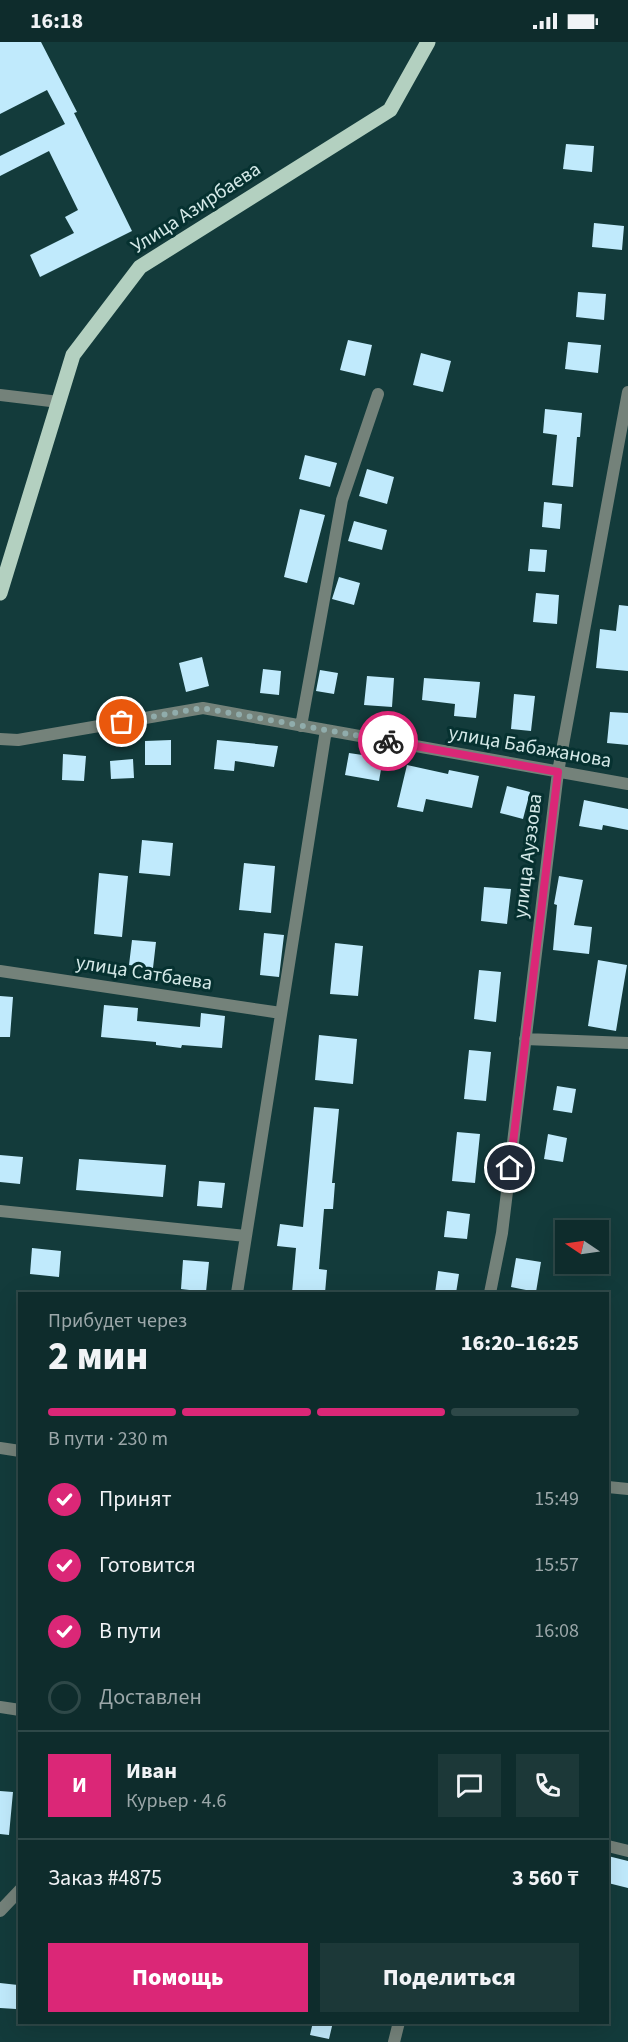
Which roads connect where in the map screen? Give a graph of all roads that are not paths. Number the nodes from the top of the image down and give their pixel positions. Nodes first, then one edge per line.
1 (428, 42) edge
2 (628, 392) edge
3 (378, 393) dead end
4 (0, 395) edge
5 (59, 402) junction
6 (0, 594) edge
7 (301, 726) junction
8 (326, 730) junction
9 (0, 739) edge
10 (558, 772) junction
11 (628, 784) edge
12 (0, 971) edge
13 (281, 1013) junction
14 (525, 1039) junction
15 (628, 1043) edge
16 (0, 1211) edge
17 (246, 1236) junction
18 (237, 1292) edge
19 (490, 1292) edge
20 (0, 1448) edge
21 (18, 1450) edge
22 (609, 1487) edge
23 (628, 1489) edge
24 (0, 1707) edge
25 (18, 1710) edge
26 (609, 1846) edge
27 (628, 1851) edge
28 (18, 1892) edge
29 (0, 1911) edge
30 (398, 2024) edge
31 (394, 2042) edge

1 - 5 main road, Улица Азирбаева
2 - 10 street, улица Ауэзова
3 - 7 street
4 - 5 street
5 - 6 main road, Улица Азирбаева
7 - 8 street, улица Бабажанова
7 - 9 street, улица Бабажанова
8 - 10 street, улица Бабажанова
8 - 13 street
10 - 11 street, улица Бабажанова
10 - 14 street, улица Ауэзова
12 - 13 street, улица Сатбаева
13 - 17 street
14 - 15 street
14 - 19 street, улица Ауэзова
16 - 17 street
17 - 18 street
20 - 21 street
22 - 23 street
24 - 25 street
26 - 27 street
28 - 29 street
30 - 31 street

